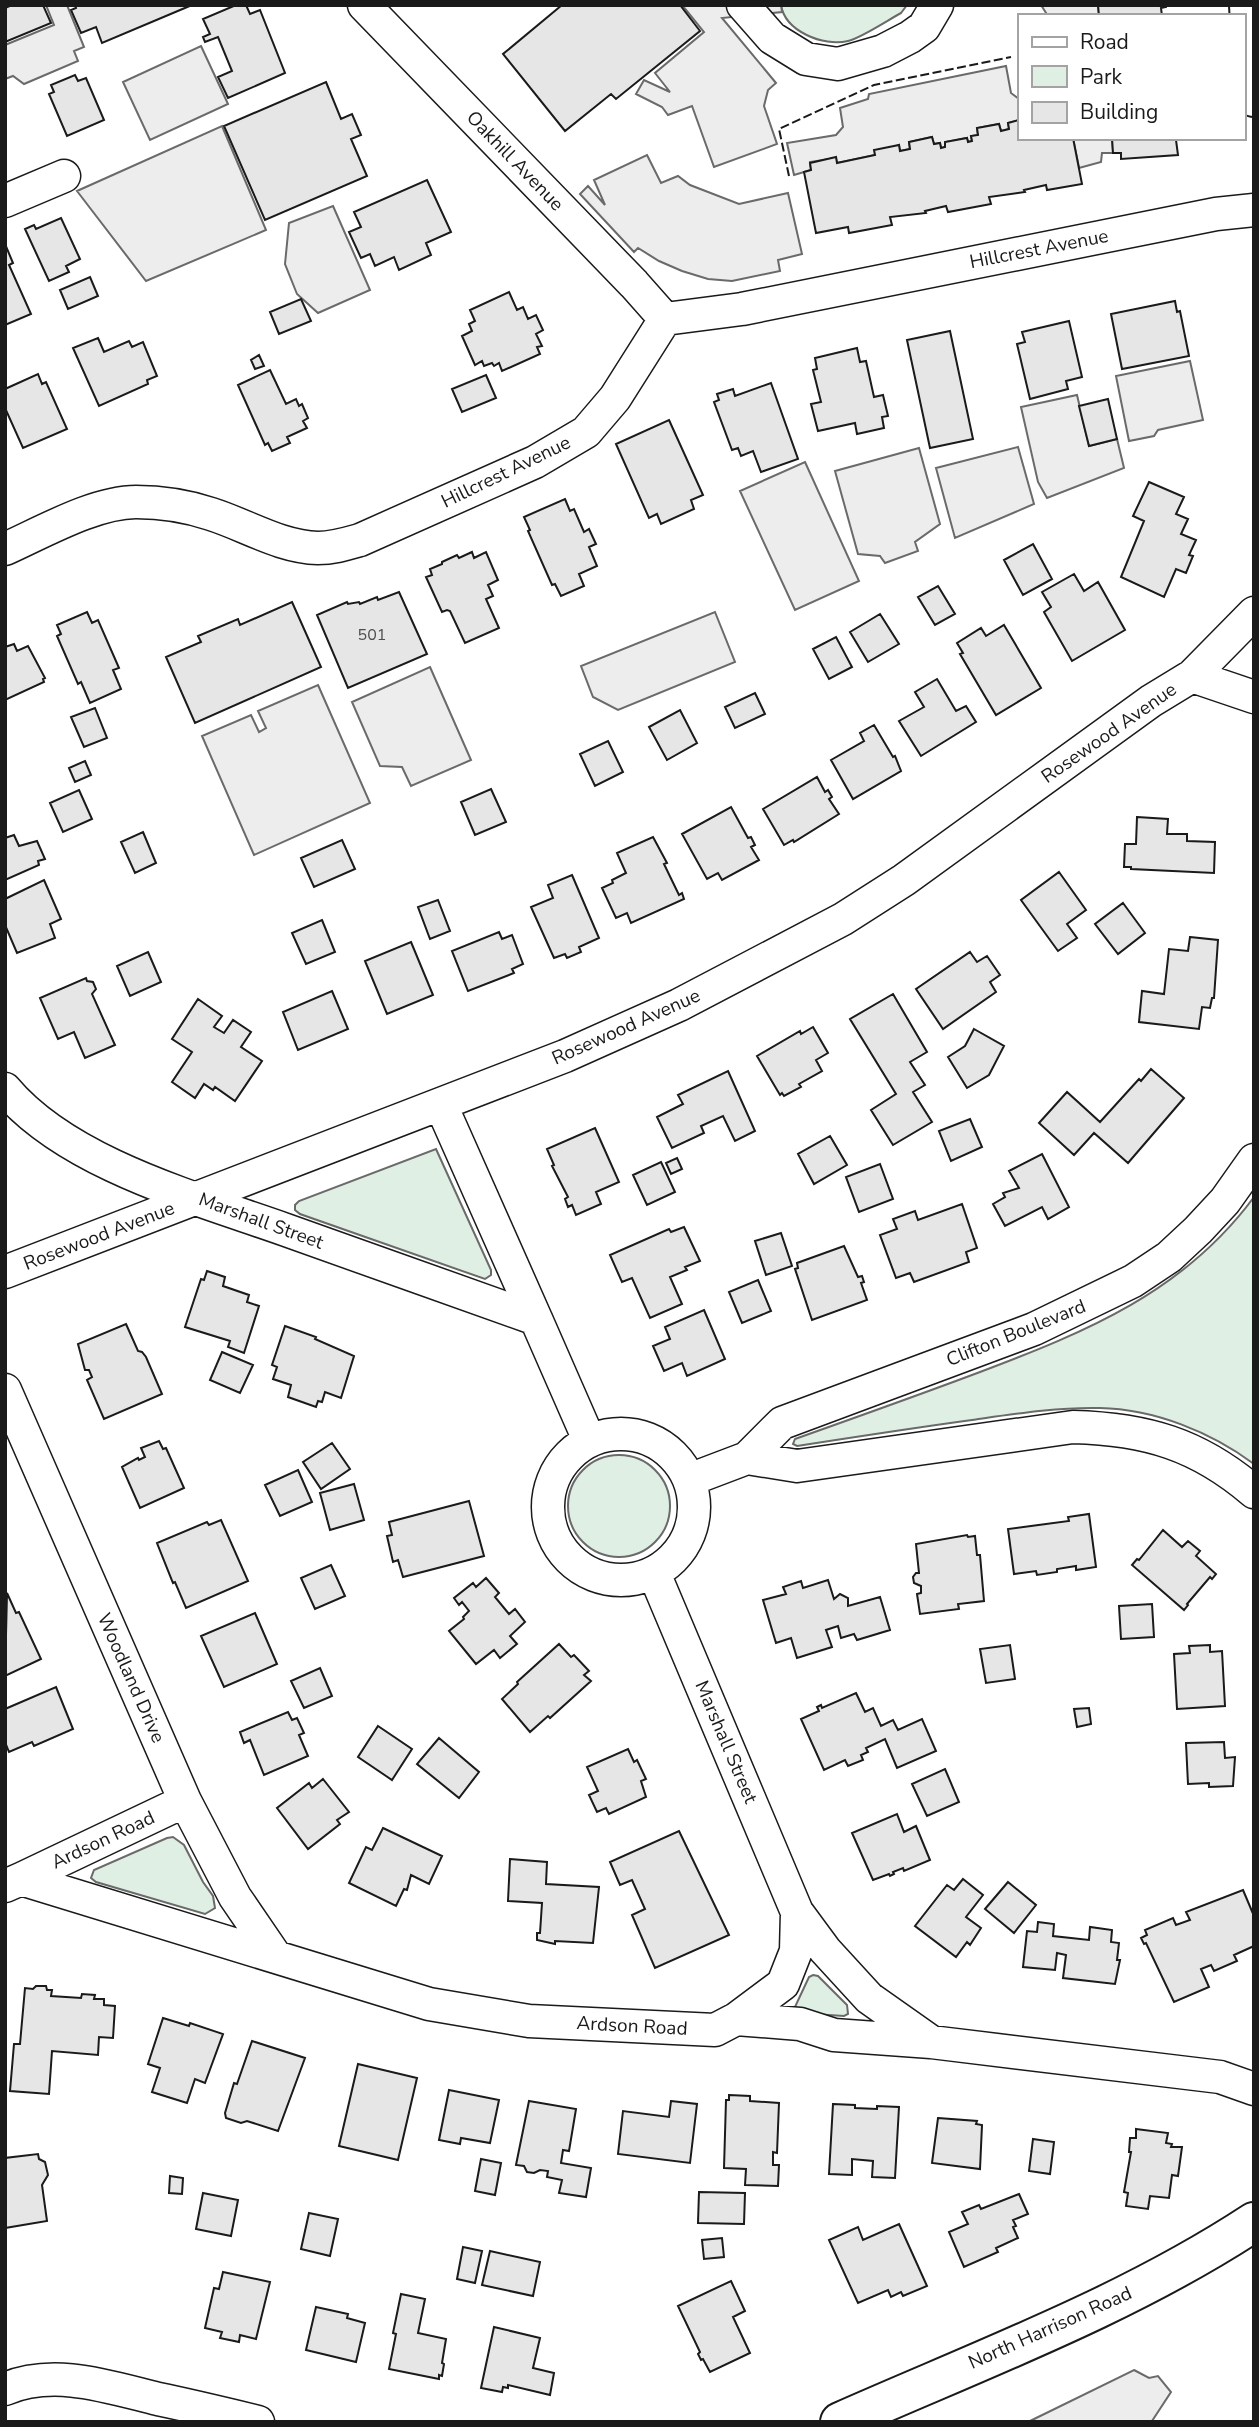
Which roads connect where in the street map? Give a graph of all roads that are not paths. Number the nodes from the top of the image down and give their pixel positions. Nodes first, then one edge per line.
1 (363, 5) edge
2 (743, 5) edge
3 (937, 5) edge
4 (1249, 5) edge
5 (1254, 97) edge
6 (64, 177) dead end
7 (5, 201) edge
8 (1254, 210) edge
9 (665, 318) junction
10 (5, 549) edge
11 (1254, 613) edge
12 (1192, 676) junction
13 (1254, 697) edge
14 (5, 1089) edge
15 (441, 1105) junction
16 (1254, 1160) edge
17 (197, 1198) junction
18 (5, 1272) edge
19 (536, 1319) junction
20 (5, 1390) edge
21 (589, 1440) junction
22 (747, 1458) junction
23 (689, 1480) junction
24 (1254, 1492) edge
25 (654, 1573) junction
26 (185, 1801) junction
27 (13, 1882) edge
28 (797, 1912) junction
29 (276, 1957) junction
30 (736, 2019) junction
31 (931, 2042) junction
32 (1254, 2089) edge
33 (1254, 2222) edge
34 (5, 2389) edge
35 (258, 2422) edge
36 (840, 2422) edge

1 - 9 street, Oakhill Avenue
2 - 3 street
4 - 5 street
6 - 7 street
8 - 9 street, Hillcrest Avenue
9 - 10 street, Hillcrest Avenue
11 - 12 street, Rosewood Avenue
12 - 13 street, Rosewood Avenue
12 - 15 street, Rosewood Avenue
14 - 17 street, Marshall Street
15 - 17 street, Rosewood Avenue
15 - 19 street
16 - 22 street, Clifton Boulevard
17 - 18 street, Rosewood Avenue
17 - 19 street, Marshall Street
19 - 21 street
20 - 26 street, Woodland Drive
21 - 23 street
21 - 25 street
22 - 23 street, Clifton Boulevard
22 - 24 street, Clifton Boulevard
23 - 25 street
25 - 28 street, Marshall Street
26 - 27 street, Ardson Road
26 - 29 street, Woodland Drive
27 - 29 street, Ardson Road
28 - 30 street, Marshall Street
28 - 31 street, Marshall Street
29 - 30 street, Ardson Road
30 - 31 street, Ardson Road
31 - 32 street, Ardson Road
33 - 36 street, North Harrison Road
34 - 35 street

